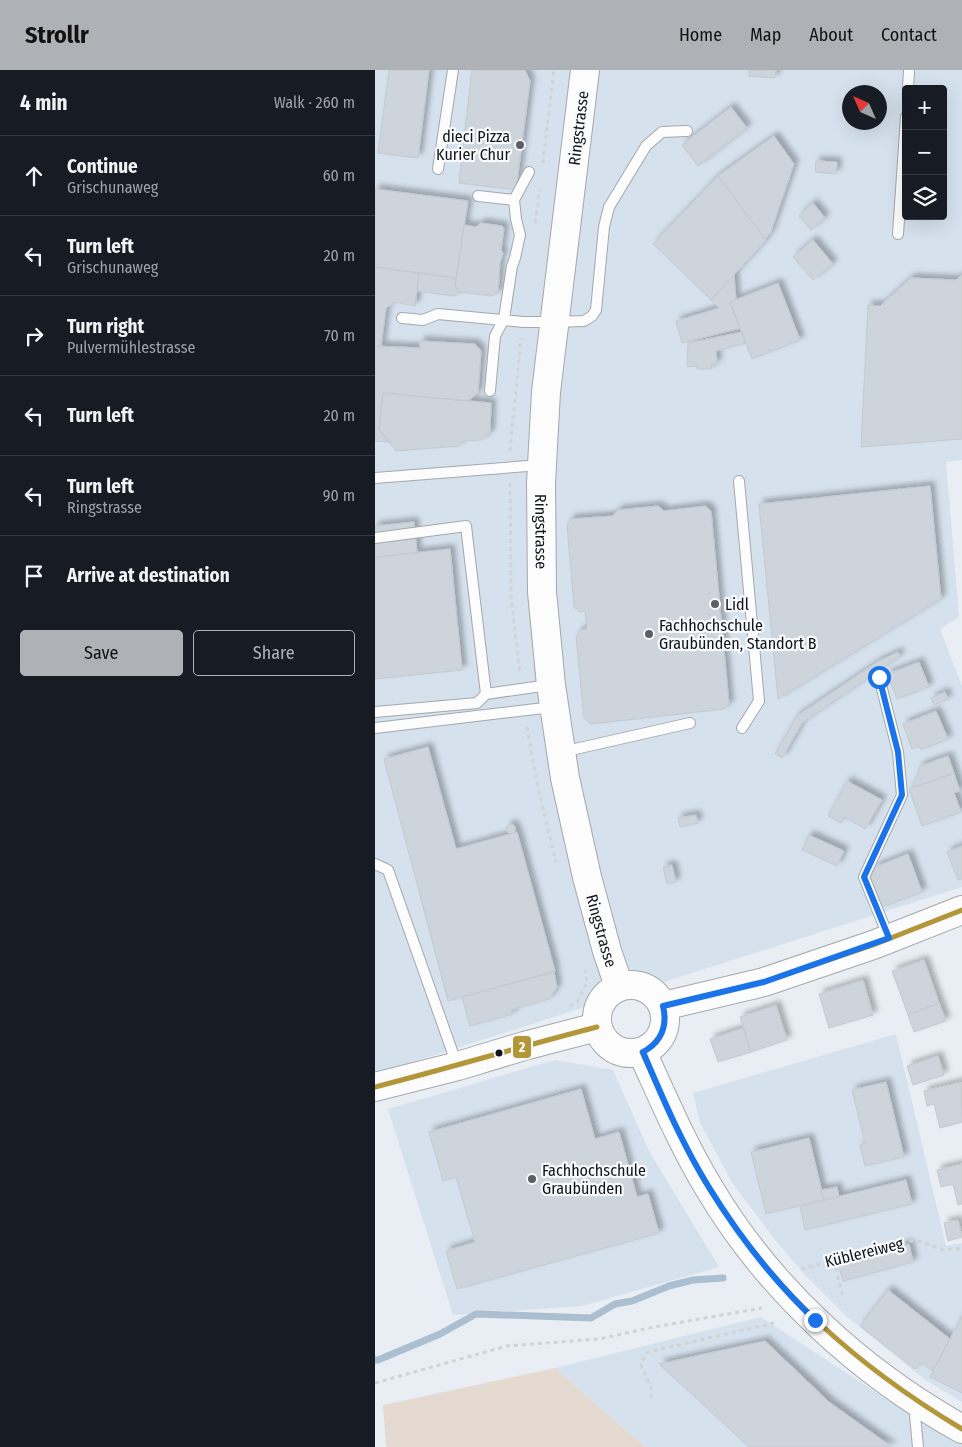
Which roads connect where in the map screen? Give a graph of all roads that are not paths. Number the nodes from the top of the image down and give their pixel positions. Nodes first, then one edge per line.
1 (453, 70) edge
2 (585, 70) edge
3 (909, 70) edge
4 (908, 85) edge
5 (905, 130) edge
6 (687, 131) dead end
7 (438, 169) dead end
8 (529, 172) dead end
9 (478, 196) dead end
10 (514, 200) junction
11 (898, 234) dead end
12 (401, 318) dead end
13 (504, 319) junction
14 (555, 322) junction
15 (490, 391) dead end
16 (542, 465) junction
17 (375, 478) edge
18 (739, 481) dead end
19 (375, 538) edge
20 (879, 677) dead end
21 (486, 694) junction
22 (553, 696) junction
23 (375, 712) edge
24 (690, 723) dead end
25 (375, 728) edge
26 (742, 728) dead end
27 (561, 753) junction
28 (375, 864) edge
29 (962, 910) edge
30 (889, 938) junction
31 (619, 986) junction
32 (663, 1006) junction
33 (597, 1027) junction
34 (643, 1052) junction
35 (458, 1066) junction
36 (375, 1087) edge
37 (913, 1399) junction
38 (962, 1429) edge
39 (918, 1447) edge

1 - 7 lane
2 - 14 main road, Ringstrasse
3 - 4 lane
5 - 11 lane
6 - 14 lane
8 - 10 lane
9 - 10 lane
10 - 13 lane
12 - 13 lane
13 - 14 lane
13 - 15 lane
14 - 16 main road, Ringstrasse
16 - 17 lane
16 - 22 main road, Ringstrasse
18 - 26 lane
19 - 21 lane
20 - 30 lane
21 - 22 lane
21 - 23 lane
22 - 25 lane
22 - 27 main road, Ringstrasse
24 - 27 lane
27 - 31 main road, Ringstrasse
28 - 35 lane
29 - 30 main road
30 - 32 main road
31 - 32 main road
31 - 33 main road
32 - 34 main road
33 - 34 main road
33 - 35 main road
34 - 37 main road
35 - 36 main road
37 - 38 main road
37 - 39 lane

